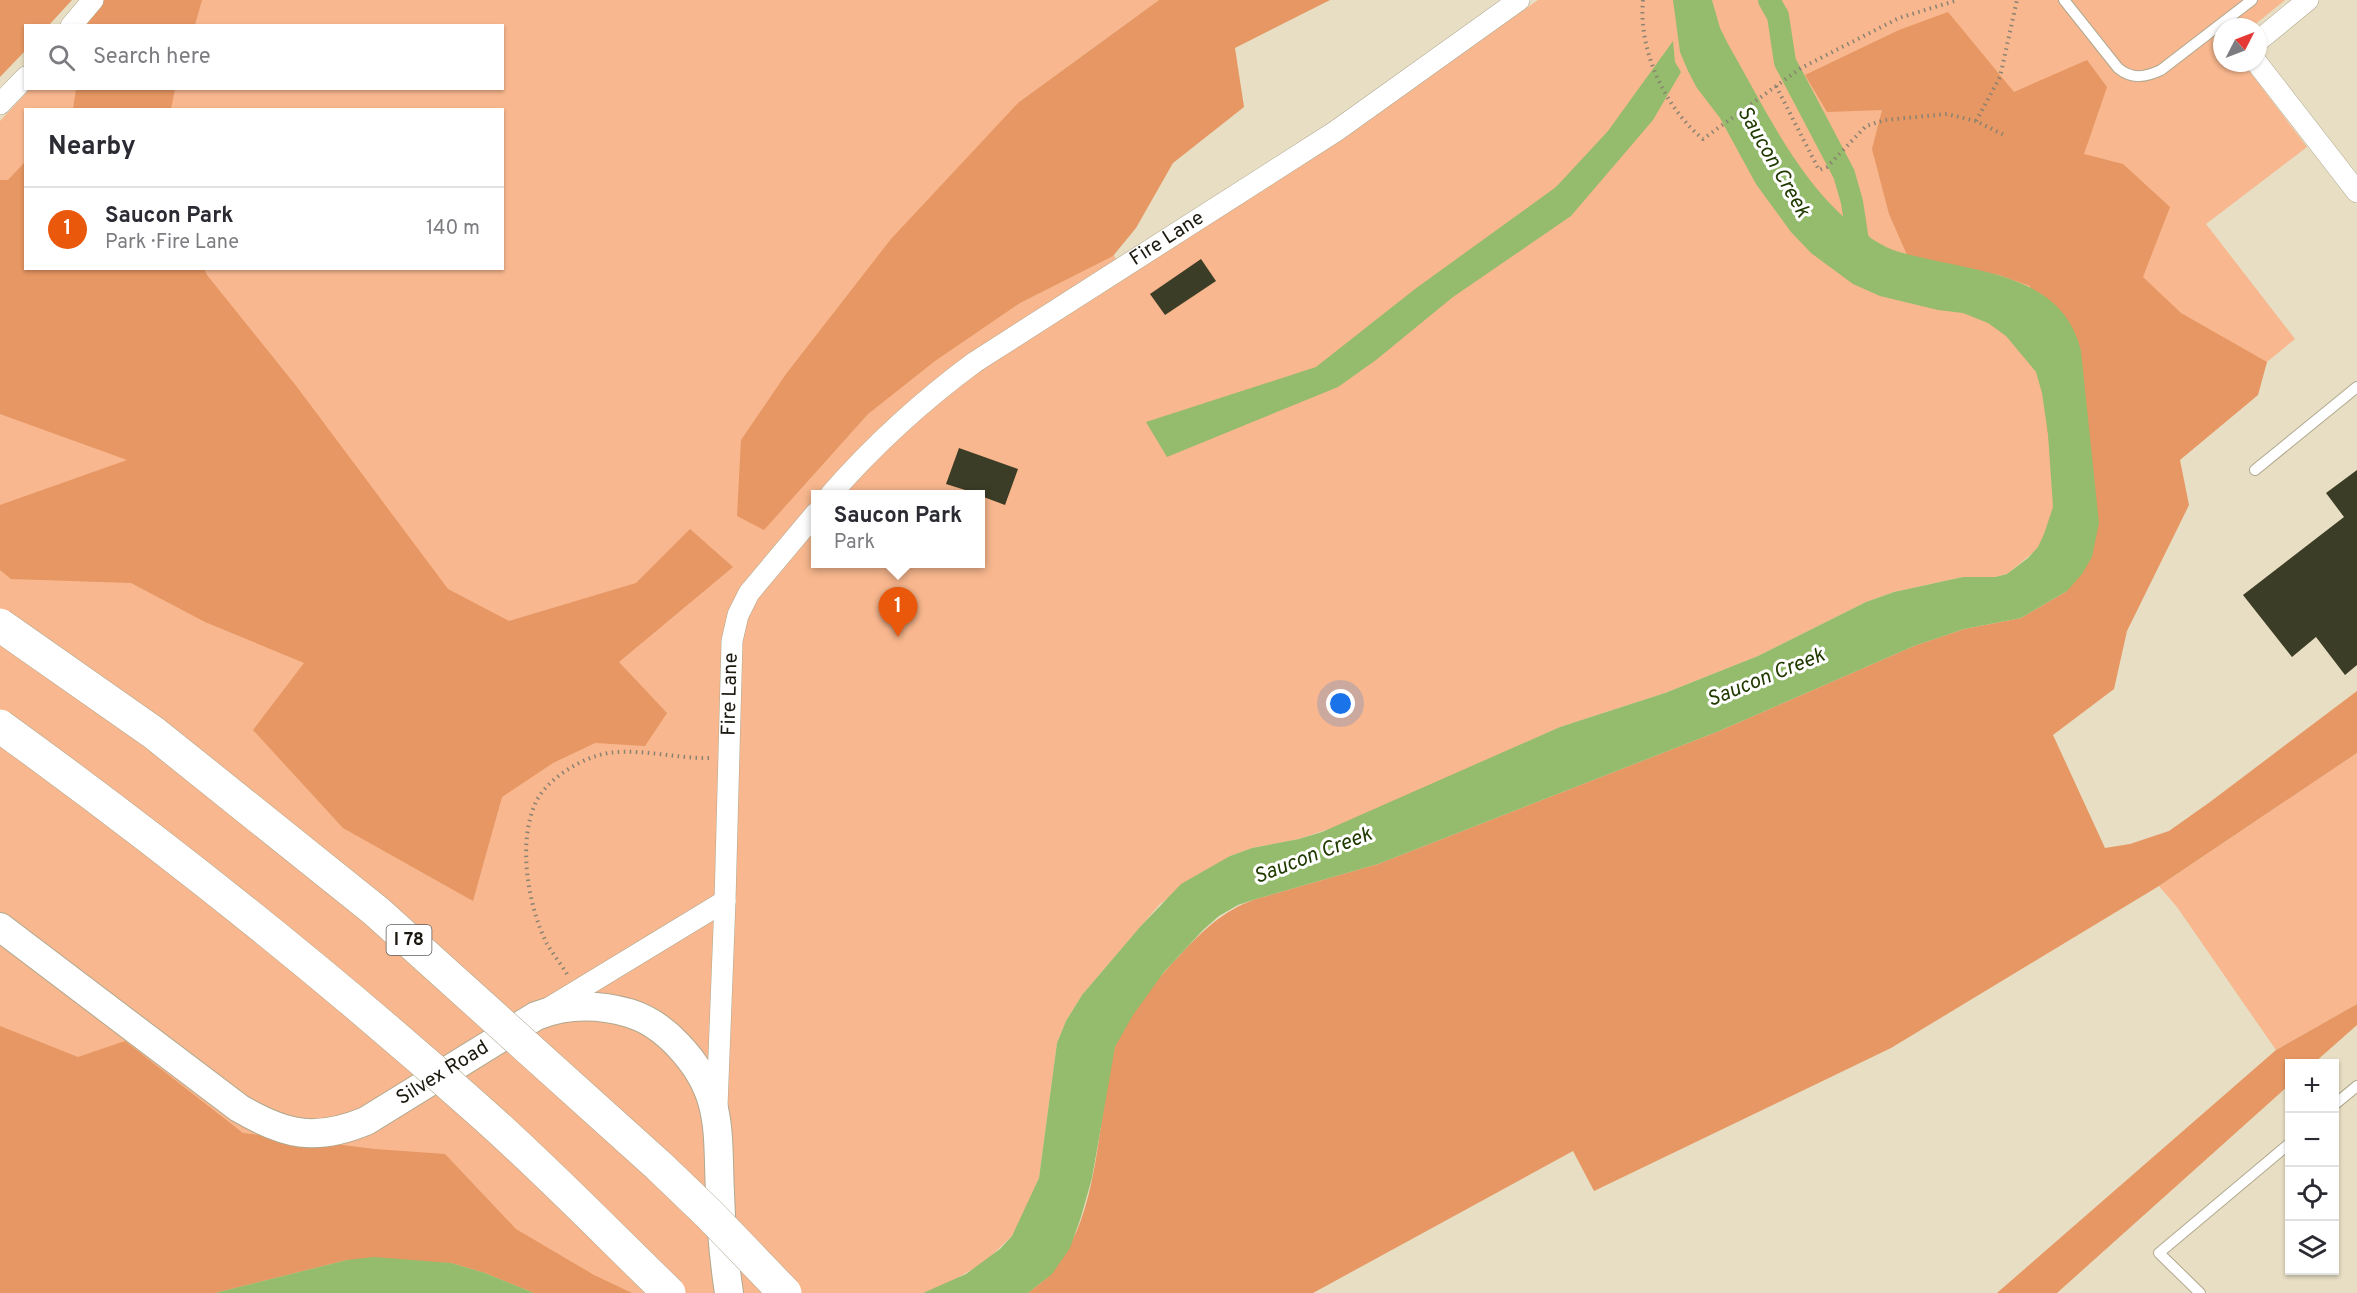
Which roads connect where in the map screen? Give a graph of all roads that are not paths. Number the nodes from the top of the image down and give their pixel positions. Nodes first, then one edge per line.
1 (93, 0) edge
2 (1519, 0) edge
3 (2064, 0) edge
4 (2252, 0) edge
5 (2308, 0) edge
6 (73, 24) edge
7 (2267, 34) edge
8 (2264, 72) edge
9 (24, 79) edge
10 (0, 104) edge
11 (2357, 192) edge
12 (2357, 387) edge
13 (2255, 470) dead end
14 (835, 490) edge
15 (811, 519) edge
16 (0, 625) edge
17 (0, 726) edge
18 (725, 901) junction
19 (0, 927) edge
20 (536, 1016) junction
21 (2357, 1086) edge
22 (2339, 1101) edge
23 (717, 1123) junction
24 (2285, 1146) edge
25 (669, 1293) edge
26 (729, 1293) edge
27 (785, 1293) edge
28 (2200, 1293) edge

1 - 6 street
2 - 14 street, Fire Lane
3 - 4 lane
5 - 7 street
8 - 11 street
9 - 10 street
12 - 13 lane
15 - 18 street, Fire Lane
16 - 27 highway, I 78, bridge
17 - 25 highway, bridge
18 - 20 street
18 - 23 street, Fire Lane
19 - 20 street, Silvex Road
20 - 23 street, Silvex Road
21 - 22 lane
23 - 26 street, Silvex Road
24 - 28 lane

